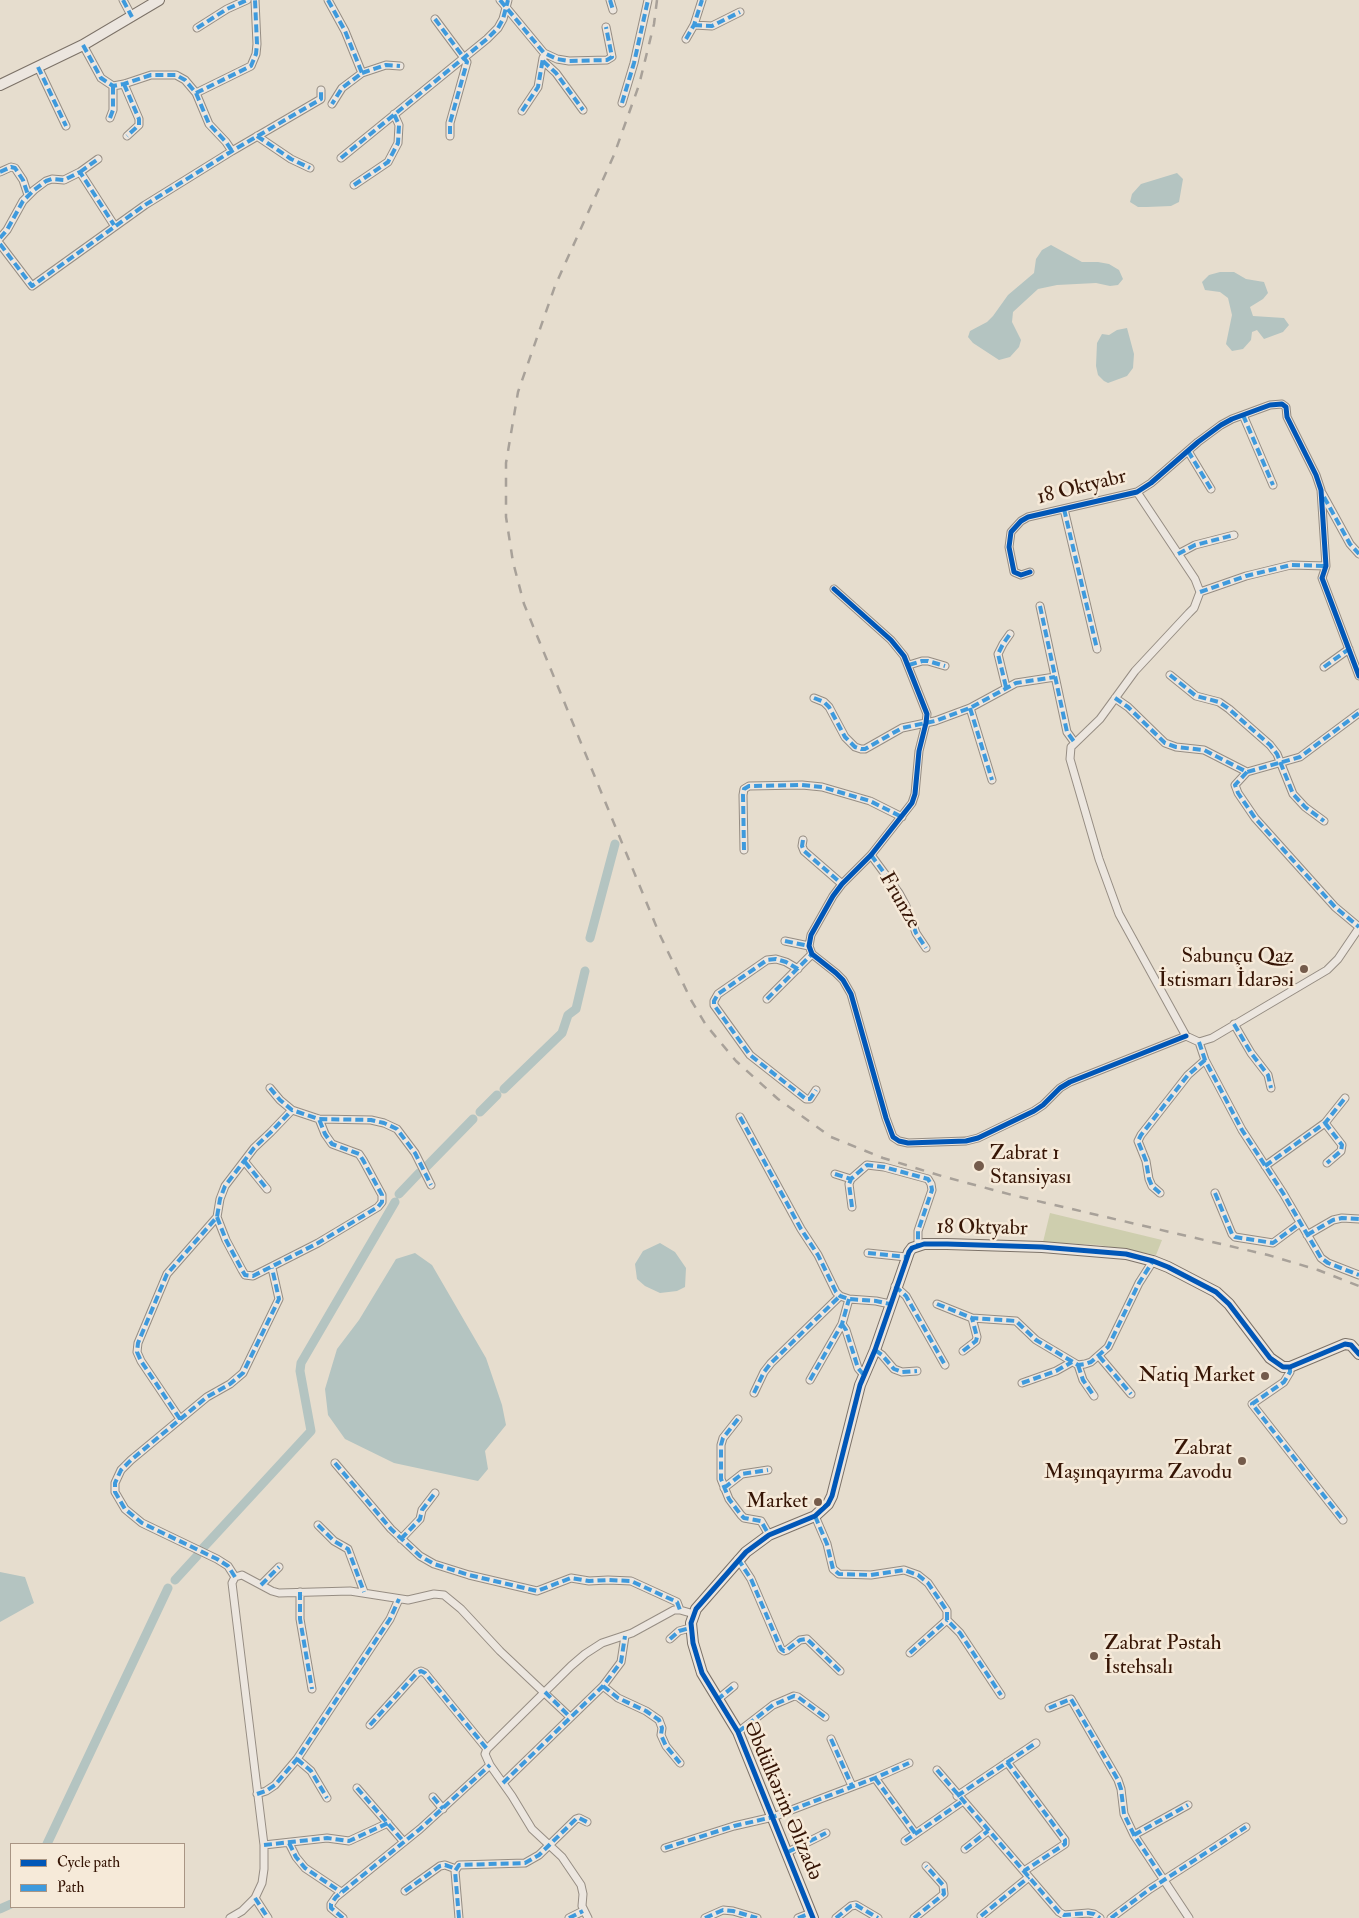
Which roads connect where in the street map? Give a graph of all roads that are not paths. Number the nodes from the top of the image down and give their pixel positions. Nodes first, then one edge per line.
1 (123, 0) edge
2 (159, 0) edge
3 (247, 0) edge
4 (256, 0) edge
5 (328, 0) edge
6 (500, 0) edge
7 (610, 0) edge
8 (648, 0) edge
9 (702, 0) edge
10 (507, 3) edge
11 (613, 10) dead end
12 (740, 12) dead end
13 (132, 17) junction
14 (435, 19) dead end
15 (694, 25) junction
16 (606, 27) dead end
17 (197, 28) dead end
18 (686, 38) dead end
19 (83, 45) junction
20 (464, 57) junction
21 (543, 57) junction
22 (400, 66) dead end
23 (38, 67) junction
24 (362, 72) junction
25 (124, 84) junction
26 (0, 85) edge
27 (113, 86) junction
28 (321, 90) dead end
29 (196, 93) junction
30 (622, 103) dead end
31 (332, 104) dead end
32 (583, 110) dead end
33 (522, 111) dead end
34 (394, 114) junction
35 (110, 118) dead end
36 (66, 126) dead end
37 (127, 136) dead end
38 (257, 136) junction
39 (450, 136) dead end
40 (232, 151) junction
41 (341, 158) dead end
42 (98, 159) dead end
43 (310, 168) dead end
44 (0, 172) edge
45 (80, 172) junction
46 (354, 185) dead end
47 (28, 195) junction
48 (114, 226) junction
49 (0, 238) edge
50 (0, 244) edge
51 (1242, 415) junction
52 (1188, 451) junction
53 (1273, 485) dead end
54 (1211, 489) dead end
55 (1320, 490) junction
56 (1137, 492) junction
57 (1064, 509) junction
58 (1234, 535) dead end
59 (1178, 554) junction
60 (1359, 554) edge
61 (1326, 566) junction
62 (1030, 572) dead end
63 (834, 589) dead end
64 (1200, 592) junction
65 (1040, 606) dead end
66 (1010, 634) dead end
67 (1097, 649) dead end
68 (1349, 649) junction
69 (909, 665) junction
70 (945, 666) dead end
71 (1324, 666) dead end
72 (1170, 675) dead end
73 (1054, 676) junction
74 (1359, 676) edge
75 (1006, 687) junction
76 (814, 698) dead end
77 (1115, 698) junction
78 (970, 708) junction
79 (1359, 713) edge
80 (926, 724) junction
81 (1075, 743) junction
82 (1280, 762) junction
83 (1247, 772) junction
84 (992, 780) dead end
85 (902, 817) junction
86 (1324, 821) dead end
87 (803, 840) dead end
88 (744, 850) dead end
89 (871, 855) junction
90 (842, 884) junction
91 (1359, 928) edge
92 (785, 941) dead end
93 (809, 946) junction
94 (926, 948) dead end
95 (812, 954) junction
96 (798, 969) junction
97 (767, 999) dead end
98 (1234, 1024) junction
99 (1186, 1036) junction
100 (1199, 1042) junction
101 (1205, 1060) junction
102 (270, 1088) dead end
103 (1272, 1088) dead end
104 (816, 1090) dead end
105 (1345, 1098) dead end
106 (292, 1110) junction
107 (740, 1118) dead end
108 (319, 1119) junction
109 (1325, 1124) junction
110 (245, 1162) junction
111 (1327, 1163) dead end
112 (1265, 1166) junction
113 (835, 1174) dead end
114 (851, 1179) junction
115 (431, 1185) dead end
116 (267, 1189) dead end
117 (1160, 1193) dead end
118 (1214, 1193) dead end
119 (852, 1207) dead end
120 (217, 1217) junction
121 (1359, 1219) edge
122 (1300, 1223) junction
123 (1307, 1235) junction
124 (918, 1246) junction
125 (868, 1253) dead end
126 (906, 1257) junction
127 (1153, 1261) junction
128 (272, 1268) junction
129 (1359, 1275) edge
130 (895, 1286) junction
131 (840, 1296) junction
132 (849, 1299) junction
133 (890, 1304) junction
134 (936, 1304) dead end
135 (972, 1318) junction
136 (842, 1324) junction
137 (875, 1350) junction
138 (963, 1351) dead end
139 (1359, 1354) edge
140 (1099, 1356) junction
141 (1075, 1364) junction
142 (945, 1365) dead end
143 (1290, 1367) junction
144 (917, 1371) dead end
145 (864, 1374) junction
146 (810, 1380) dead end
147 (1022, 1382) dead end
148 (754, 1393) dead end
149 (1131, 1394) dead end
150 (1094, 1396) dead end
151 (180, 1419) junction
152 (738, 1419) dead end
153 (335, 1463) dead end
154 (768, 1470) dead end
155 (724, 1488) junction
156 (435, 1493) dead end
157 (815, 1516) junction
158 (1343, 1520) dead end
159 (318, 1525) dead end
160 (769, 1535) junction
161 (402, 1538) junction
162 (738, 1560) junction
163 (279, 1567) dead end
164 (236, 1577) junction
165 (261, 1585) junction
166 (300, 1592) junction
167 (364, 1592) junction
168 (399, 1598) junction
169 (680, 1610) junction
170 (694, 1614) junction
171 (947, 1620) junction
172 (690, 1628) junction
173 (625, 1636) junction
174 (670, 1639) dead end
175 (910, 1653) dead end
176 (840, 1671) dead end
177 (603, 1686) junction
178 (734, 1686) dead end
179 (312, 1689) dead end
180 (545, 1692) junction
181 (1001, 1694) dead end
182 (717, 1700) junction
183 (1049, 1708) dead end
184 (570, 1717) junction
185 (824, 1717) dead end
186 (370, 1725) dead end
187 (738, 1732) junction
188 (831, 1739) dead end
189 (1036, 1743) dead end
190 (487, 1749) junction
191 (297, 1759) junction
192 (1007, 1762) junction
193 (680, 1763) dead end
194 (909, 1763) dead end
195 (490, 1766) junction
196 (937, 1770) dead end
197 (875, 1778) junction
198 (503, 1783) junction
199 (852, 1786) junction
200 (357, 1788) dead end
201 (257, 1794) junction
202 (433, 1797) dead end
203 (327, 1798) dead end
204 (960, 1799) junction
205 (1188, 1805) dead end
206 (443, 1810) junction
207 (773, 1817) junction
208 (587, 1822) dead end
209 (388, 1823) junction
210 (1246, 1827) dead end
211 (988, 1831) junction
212 (826, 1833) dead end
213 (916, 1833) junction
214 (1134, 1835) junction
215 (905, 1841) dead end
216 (289, 1842) junction
217 (404, 1842) junction
218 (548, 1844) junction
219 (264, 1845) junction
220 (665, 1848) dead end
221 (966, 1849) dead end
222 (788, 1852) junction
223 (926, 1866) dead end
224 (456, 1868) junction
225 (1026, 1874) junction
226 (1164, 1880) junction
227 (405, 1891) dead end
228 (341, 1892) junction
229 (255, 1898) junction
230 (584, 1911) junction
231 (812, 1915) edge
232 (981, 1916) dead end
233 (1070, 1917) edge
234 (230, 1918) edge
235 (268, 1918) edge
236 (343, 1918) edge
237 (459, 1918) edge
238 (569, 1918) edge
239 (588, 1918) edge
240 (705, 1918) edge
241 (757, 1918) edge
242 (798, 1918) edge
243 (836, 1918) edge
244 (878, 1918) edge
245 (914, 1918) edge
246 (1100, 1918) edge
247 (1110, 1918) edge
248 (1189, 1918) edge

1 - 13 street
2 - 13 street
3 - 17 street
4 - 29 street
5 - 24 street
6 - 10 street
7 - 11 street
8 - 30 street
9 - 15 street
10 - 20 street
10 - 21 street
12 - 15 street
13 - 19 street
14 - 20 street
15 - 18 street
16 - 21 street
19 - 23 street
19 - 27 street
20 - 34 street
20 - 39 street
21 - 32 street
21 - 33 street
22 - 24 street
23 - 26 street
23 - 36 street
24 - 31 street
25 - 27 street
25 - 29 street
25 - 37 street
27 - 35 street
28 - 38 street
29 - 40 street
34 - 41 street
34 - 46 street
38 - 40 street
38 - 43 street
40 - 48 street
42 - 45 street
44 - 47 street
45 - 47 street
45 - 48 street
47 - 49 street
48 - 50 street
51 - 52 street, 18 Oktyabr
51 - 53 street
51 - 55 street, 18 Oktyabr
52 - 54 street
52 - 56 street, 18 Oktyabr
55 - 60 street
55 - 61 street
56 - 57 street, 18 Oktyabr
56 - 59 street, 18 Oktyabr
57 - 62 street, 18 Oktyabr
57 - 67 street
58 - 59 street
59 - 64 street, 18 Oktyabr
61 - 64 street
61 - 68 street
63 - 69 street
64 - 77 street
65 - 73 street
66 - 75 street
68 - 71 street
68 - 74 street
69 - 70 street
69 - 80 street
72 - 82 street
73 - 75 street
73 - 81 street
75 - 78 street
76 - 80 street
77 - 81 street
77 - 83 street
78 - 80 street
78 - 84 street
79 - 82 street
80 - 85 street
81 - 99 street
82 - 83 street
82 - 86 street
83 - 91 street
85 - 88 street
85 - 89 street
87 - 90 street
89 - 90 street
89 - 94 street, Frunze
90 - 93 street
91 - 98 street
92 - 93 street
93 - 95 street
95 - 96 street
95 - 99 street
96 - 97 street
96 - 104 street
98 - 100 street
98 - 103 street
99 - 100 street
100 - 101 street
101 - 112 street
101 - 117 street
102 - 106 street
105 - 109 street
106 - 108 street
106 - 110 street
107 - 131 street
108 - 115 street
108 - 128 street
109 - 111 street
109 - 112 street
110 - 116 street
110 - 120 street
112 - 122 street
113 - 114 street
114 - 119 street
114 - 124 street
118 - 122 street
120 - 128 street
120 - 151 street
121 - 123 street
122 - 123 street
123 - 129 street
124 - 126 street, 18 Oktyabr
124 - 127 street, 18 Oktyabr
125 - 126 street
126 - 130 street, 18 Oktyabr
127 - 140 street
127 - 143 street, 18 Oktyabr
128 - 151 street
130 - 133 street, 18 Oktyabr
130 - 142 street
131 - 132 street
131 - 148 street
132 - 133 street
132 - 136 street
133 - 137 street, 18 Oktyabr
134 - 135 street
135 - 138 street
135 - 141 street
136 - 145 street
136 - 146 street
137 - 144 street
137 - 145 street, 18 Oktyabr
139 - 143 street
140 - 141 street
140 - 149 street
141 - 147 street
141 - 150 street
143 - 158 street
145 - 157 street, 18 Oktyabr
151 - 164 street
152 - 155 street
153 - 161 street
154 - 155 street
155 - 160 street
156 - 161 street
157 - 160 street, 18 Oktyabr
157 - 171 street
159 - 167 street
160 - 162 street, 18 Oktyabr
161 - 169 street
162 - 170 street, 18 Oktyabr
162 - 176 street
163 - 165 street
164 - 165 street
164 - 201 street
165 - 166 street
166 - 167 street
166 - 179 street
167 - 168 street
168 - 180 street
168 - 191 street
169 - 170 street
169 - 173 street
170 - 172 street, Əbdülkərim Əlizadə
171 - 175 street
171 - 181 street
172 - 174 street
172 - 182 street, Əbdülkərim Əlizadə
173 - 177 street
173 - 180 street
177 - 184 street
177 - 193 street
178 - 182 street
180 - 184 street
180 - 190 street
182 - 187 street, Əbdülkərim Əlizadə
183 - 214 street
184 - 198 street
185 - 187 street
186 - 190 street
187 - 207 street, Əbdülkərim Əlizadə
188 - 199 street
189 - 192 street
190 - 195 street
191 - 201 street
191 - 203 street
192 - 204 street
192 - 225 street
194 - 197 street
195 - 198 street
195 - 206 street
196 - 204 street
197 - 199 street
197 - 213 street
198 - 218 street
199 - 207 street
200 - 209 street
201 - 219 street
202 - 206 street
204 - 211 street
204 - 213 street
205 - 214 street
206 - 217 street
207 - 220 street
207 - 222 street, Əbdülkərim Əlizadə
208 - 218 street
209 - 216 street
209 - 217 street
210 - 226 street
211 - 221 street
211 - 225 street
212 - 222 street
213 - 215 street
214 - 226 street
216 - 219 street
216 - 228 street
217 - 228 street
218 - 224 street
218 - 230 street
219 - 229 street
222 - 231 street, Əbdülkərim Əlizadə
223 - 245 street
224 - 227 street
224 - 237 street
225 - 232 street
225 - 233 street
226 - 247 street
226 - 248 street
228 - 236 street
229 - 234 street
229 - 235 street
230 - 238 street
230 - 239 street
231 - 242 street
233 - 246 street
240 - 241 street
243 - 244 street

